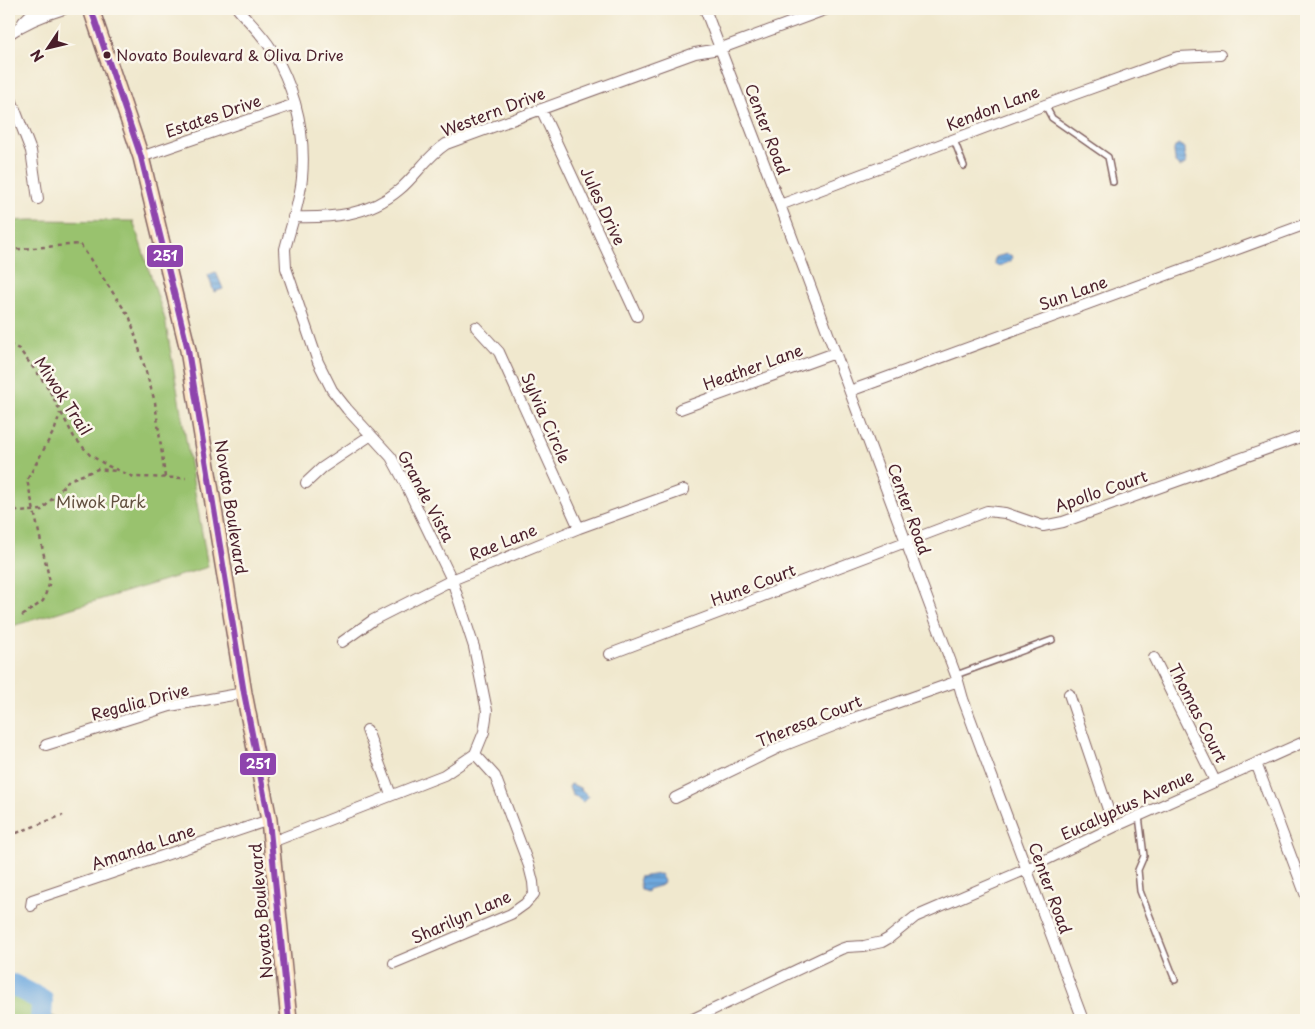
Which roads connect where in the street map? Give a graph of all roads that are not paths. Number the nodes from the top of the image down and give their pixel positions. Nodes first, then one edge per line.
1 (36, 9) edge
2 (64, 9) edge
3 (91, 9) edge
4 (238, 9) edge
5 (705, 9) edge
6 (827, 9) edge
7 (21, 25) junction
8 (9, 34) edge
9 (719, 48) junction
10 (1220, 54) dead end
11 (9, 94) edge
12 (295, 104) junction
13 (1045, 105) junction
14 (541, 109) junction
15 (954, 139) junction
16 (141, 157) junction
17 (964, 166) dead end
18 (1113, 182) dead end
19 (38, 199) dead end
20 (780, 204) junction
21 (293, 217) junction
22 (1306, 224) edge
23 (637, 316) dead end
24 (476, 327) dead end
25 (835, 353) junction
26 (850, 391) junction
27 (680, 409) dead end
28 (371, 435) junction
29 (1306, 435) edge
30 (306, 483) dead end
31 (684, 490) dead end
32 (579, 528) junction
33 (905, 542) junction
34 (452, 580) junction
35 (1052, 640) dead end
36 (342, 642) dead end
37 (610, 654) dead end
38 (1154, 658) dead end
39 (957, 678) junction
40 (244, 693) junction
41 (1069, 694) dead end
42 (367, 730) dead end
43 (1306, 740) edge
44 (46, 745) dead end
45 (475, 754) junction
46 (1256, 763) junction
47 (1215, 781) junction
48 (392, 795) junction
49 (675, 798) dead end
50 (1139, 816) junction
51 (270, 820) junction
52 (1114, 827) junction
53 (272, 842) junction
54 (1027, 869) junction
55 (1306, 896) edge
56 (30, 906) dead end
57 (394, 964) dead end
58 (1175, 980) dead end
59 (289, 1020) edge
60 (691, 1020) edge
61 (1083, 1020) edge

1 - 7 street
2 - 7 street
3 - 16 main road, Novato Boulevard
4 - 12 street, Grande Vista
5 - 9 street, Center Road
6 - 9 street, Western Drive
7 - 8 street
9 - 14 street, Western Drive
9 - 20 street, Center Road
10 - 13 street, Kendon Lane
11 - 19 street
12 - 16 street, Estates Drive
12 - 21 street, Grande Vista
13 - 15 street, Kendon Lane
13 - 18 lane
14 - 21 street, Western Drive
14 - 23 street, Jules Drive
15 - 17 lane
15 - 20 street, Kendon Lane
16 - 40 main road, Novato Boulevard
20 - 25 street, Center Road
21 - 28 street, Grande Vista
22 - 26 street, Sun Lane
24 - 32 street, Sylvia Circle
25 - 26 street, Center Road
25 - 27 street, Heather Lane
26 - 33 street, Center Road
28 - 30 street
28 - 34 street, Grande Vista
29 - 33 street, Apollo Court
31 - 32 street, Rae Lane
32 - 34 street, Rae Lane
33 - 37 street, Hune Court
33 - 39 street, Center Road
34 - 36 street, Rae Lane
34 - 45 street, Grande Vista
35 - 39 lane
38 - 47 street, Thomas Court
39 - 49 street, Theresa Court
39 - 54 street, Center Road
40 - 44 street, Regalia Drive
40 - 51 main road, Novato Boulevard
41 - 52 street
42 - 48 street
43 - 46 street, Eucalyptus Avenue
45 - 48 street
45 - 57 street, Sharilyn Lane
46 - 47 street, Eucalyptus Avenue
46 - 55 street
47 - 50 street, Eucalyptus Avenue
48 - 53 street
50 - 52 street, Eucalyptus Avenue
50 - 58 lane
51 - 53 main road, Novato Boulevard
51 - 56 street, Amanda Lane
52 - 54 street, Eucalyptus Avenue
53 - 59 main road, Novato Boulevard
54 - 60 street, Eucalyptus Avenue
54 - 61 street, Center Road

